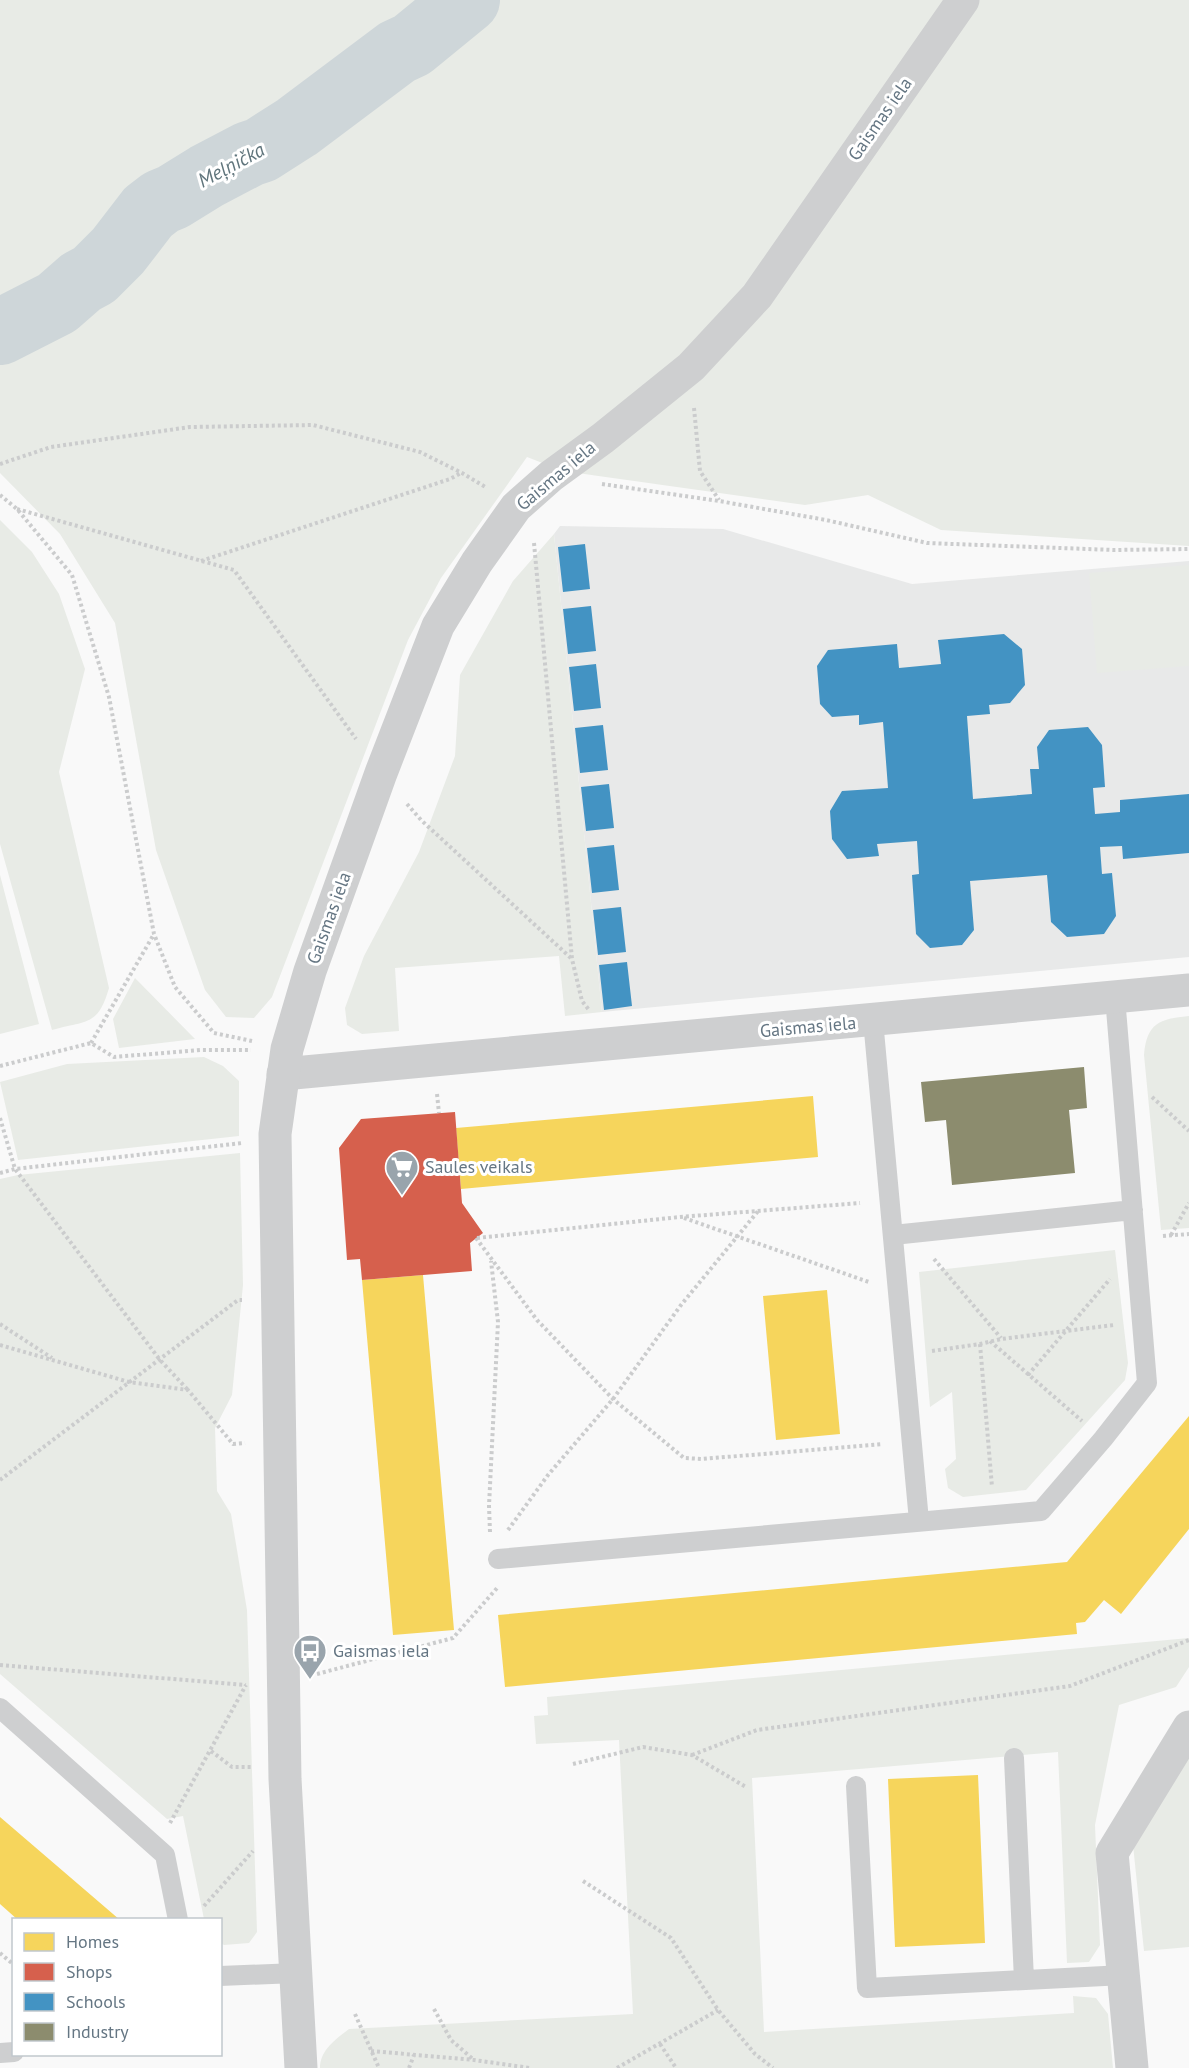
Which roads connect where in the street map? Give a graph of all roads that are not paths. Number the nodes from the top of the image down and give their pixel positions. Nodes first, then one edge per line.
1 (963, 0) edge
2 (1189, 990) edge
3 (1115, 997) junction
4 (873, 1020) junction
5 (285, 1061) junction
6 (1133, 1210) junction
7 (903, 1234) junction
8 (919, 1521) junction
9 (497, 1552) road end
10 (0, 1708) edge
11 (1189, 1727) edge
12 (1014, 1758) dead end
13 (856, 1786) dead end
14 (178, 1918) edge
15 (296, 1972) junction
16 (1124, 1975) junction
17 (222, 1976) edge
18 (1024, 1980) junction
19 (301, 2068) edge
20 (1132, 2068) edge

1 - 5 street, Gaismas iela
2 - 3 street, Gaismas iela
3 - 4 street, Gaismas iela
3 - 6 lane
4 - 5 street, Gaismas iela
4 - 7 lane
5 - 15 street, Gaismas iela
6 - 7 lane
6 - 8 lane
7 - 8 lane
8 - 9 lane
10 - 14 lane
11 - 16 street
12 - 18 lane
13 - 18 lane
15 - 17 lane
15 - 19 street, Gaismas iela
16 - 18 lane
16 - 20 street

